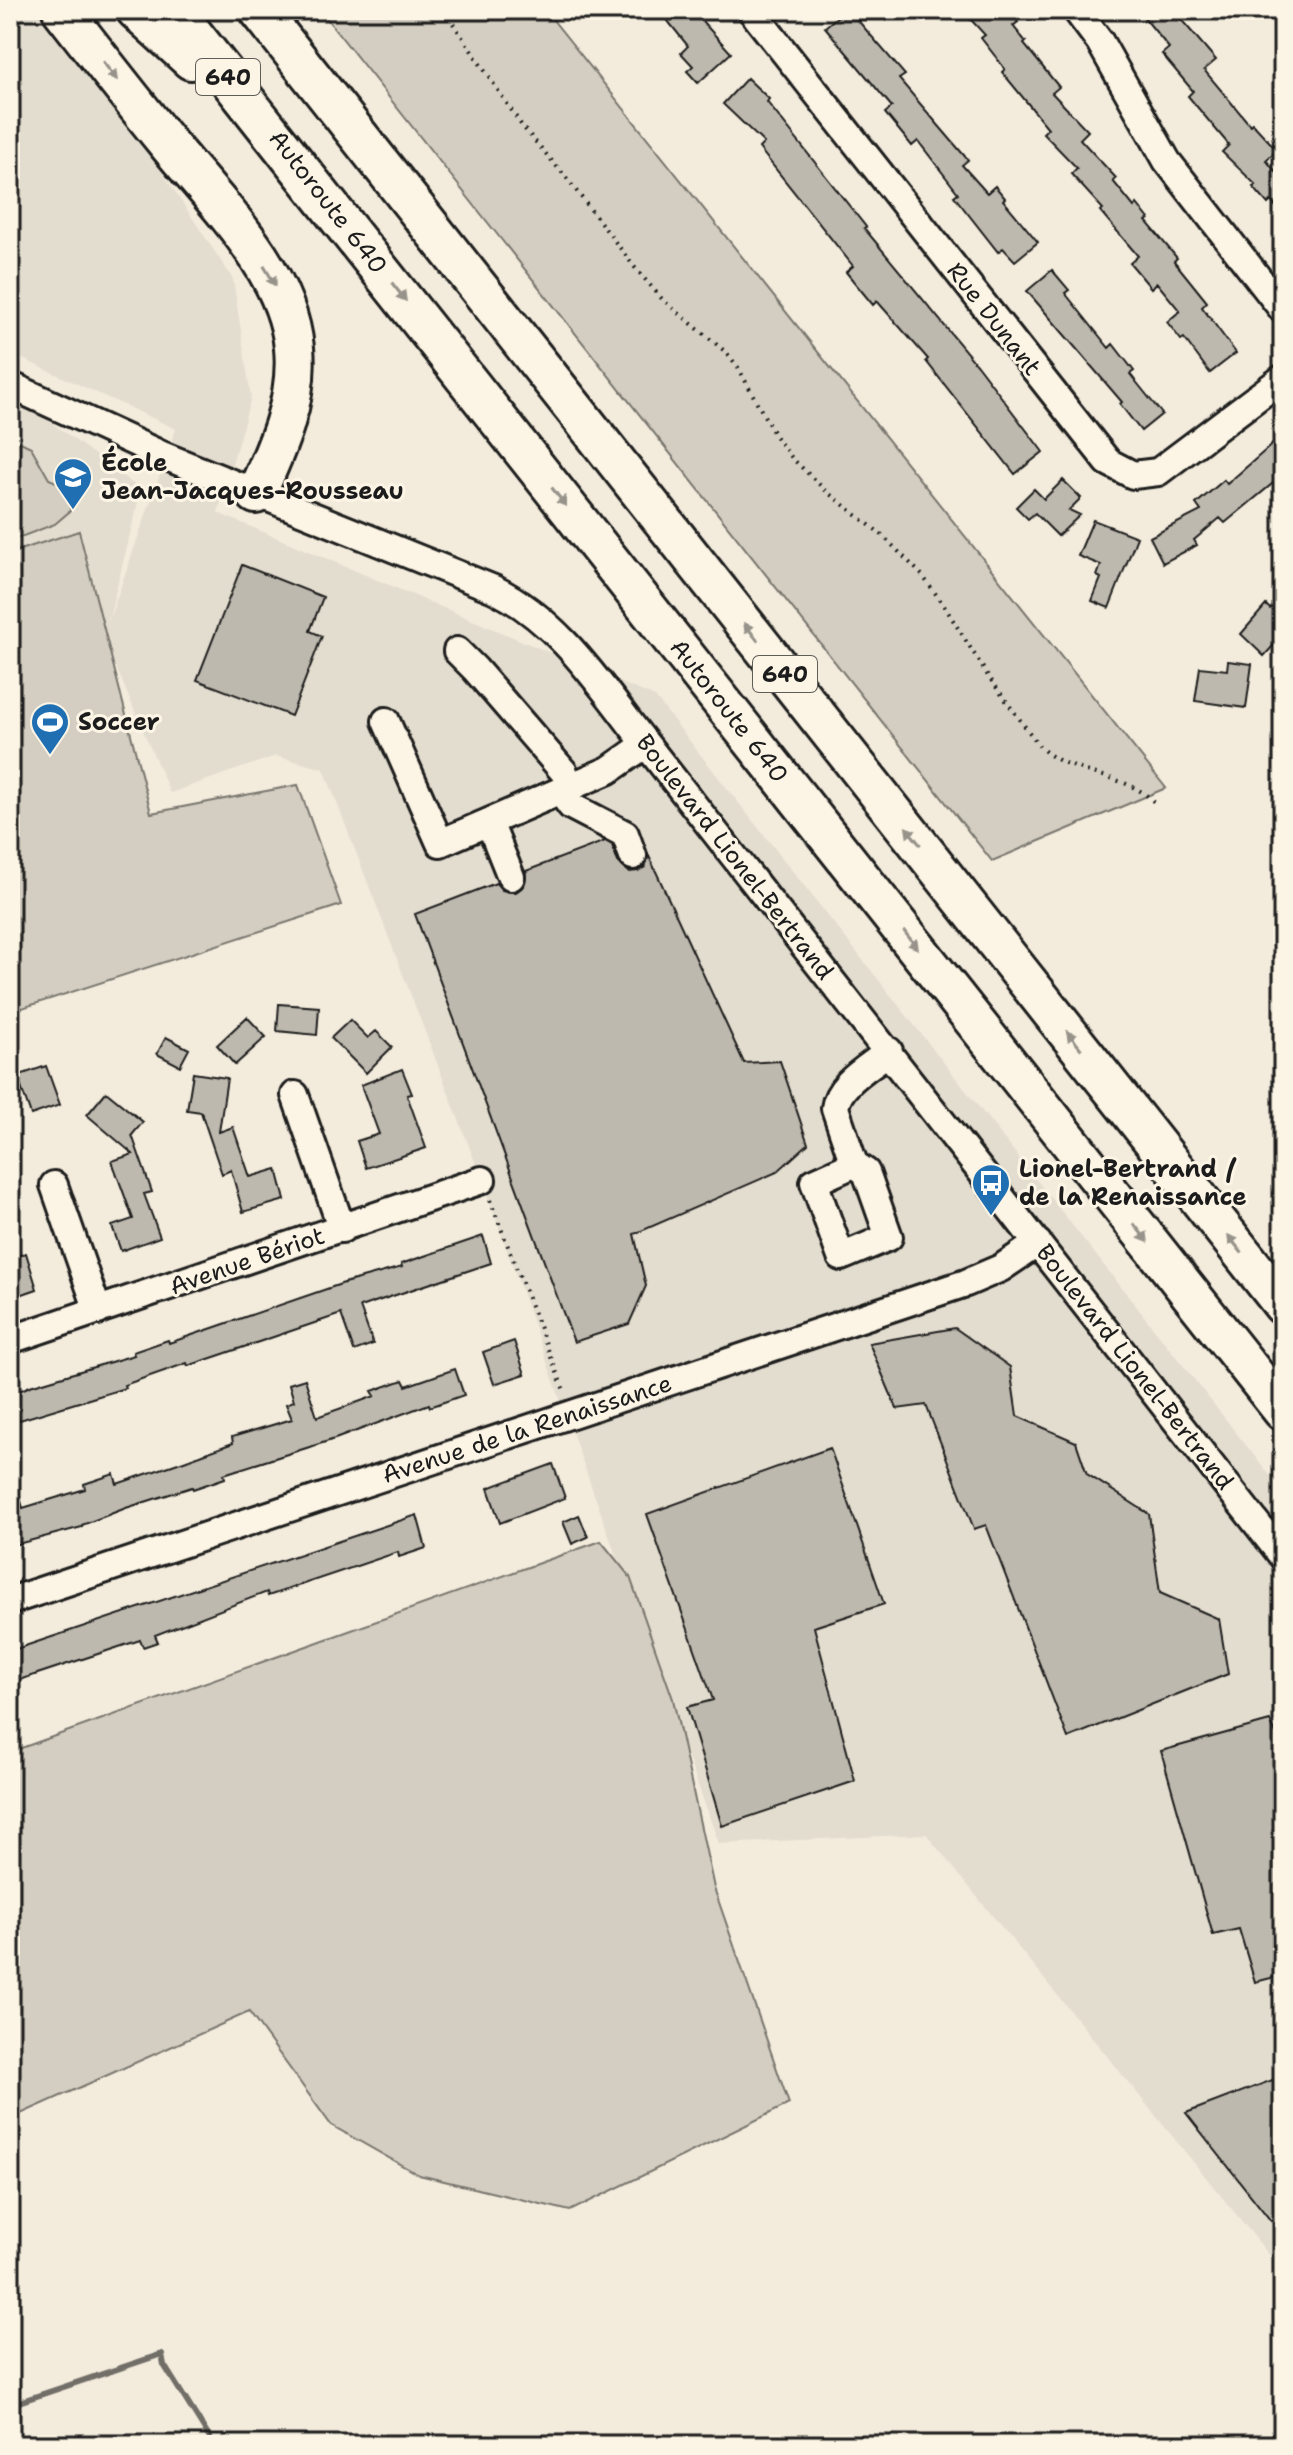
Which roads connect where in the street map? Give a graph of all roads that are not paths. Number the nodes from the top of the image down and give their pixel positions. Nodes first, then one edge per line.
1 (62, 10) edge
2 (136, 10) edge
3 (174, 10) edge
4 (259, 10) edge
5 (751, 10) edge
6 (1076, 10) edge
7 (282, 143) junction
8 (1283, 310) edge
9 (1283, 378) edge
10 (10, 385) edge
11 (256, 494) junction
12 (457, 651) dead end
13 (386, 721) dead end
14 (646, 744) junction
15 (565, 789) junction
16 (489, 822) junction
17 (633, 856) dead end
18 (511, 877) dead end
19 (889, 1051) junction
20 (295, 1095) dead end
21 (854, 1164) dead end
22 (482, 1180) road end
23 (54, 1185) dead end
24 (342, 1229) junction
25 (1038, 1243) junction
26 (1283, 1305) edge
27 (98, 1311) junction
28 (10, 1340) edge
29 (1283, 1411) edge
30 (1283, 1557) edge
31 (10, 1601) edge

1 -> 11 highway
2 - 7 highway
3 - 7 highway, Autoroute 640 / 640
26 -> 4 highway, 640
5 - 9 street, Rue Dunant
6 - 8 street
7 -> 29 highway, Autoroute 640 / 640
10 - 11 street, Boulevard Lionel-Bertrand
11 - 14 street, Boulevard Lionel-Bertrand
12 - 15 street
13 - 16 street
14 - 15 street
14 - 19 street, Boulevard Lionel-Bertrand
15 - 16 street
15 - 17 street
16 - 18 street
19 - 21 street
19 - 25 street, Boulevard Lionel-Bertrand
20 - 24 street
22 - 24 street, Avenue Bériot
23 - 27 street
24 - 27 street, Avenue Bériot
25 - 30 street, Boulevard Lionel-Bertrand
25 - 31 street, Avenue de la Renaissance
27 - 28 street, Avenue Bériot

